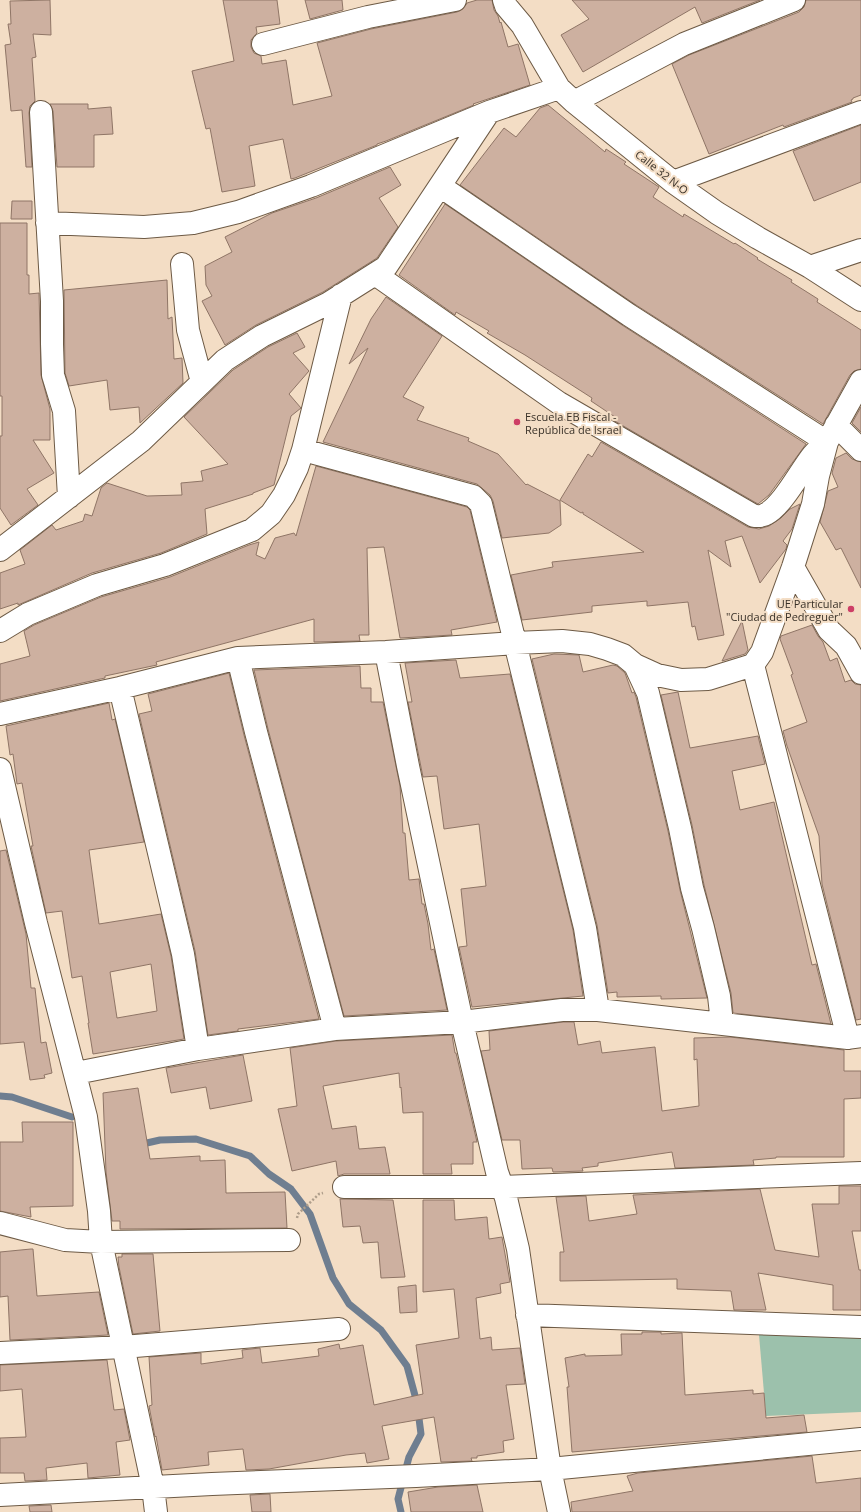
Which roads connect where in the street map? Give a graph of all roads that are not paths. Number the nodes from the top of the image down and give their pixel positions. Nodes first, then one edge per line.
1 (455, 0) edge
2 (504, 0) edge
3 (794, 0) edge
4 (366, 9) edge
5 (263, 44) dead end
6 (567, 95) junction
7 (41, 112) dead end
8 (489, 112) junction
9 (861, 112) edge
10 (673, 182) junction
11 (440, 186) junction
12 (47, 223) junction
13 (861, 250) edge
14 (182, 264) dead end
15 (810, 267) junction
16 (375, 274) junction
17 (341, 295) junction
18 (861, 300) edge
19 (861, 380) edge
20 (202, 382) junction
21 (831, 433) junction
22 (303, 450) junction
23 (861, 450) edge
24 (69, 497) junction
25 (0, 550) edge
26 (793, 567) junction
27 (0, 631) edge
28 (515, 643) junction
29 (386, 652) junction
30 (238, 658) junction
31 (634, 666) junction
32 (753, 666) junction
33 (861, 672) edge
34 (120, 688) junction
35 (0, 714) edge
36 (0, 769) edge
37 (598, 1010) junction
38 (462, 1022) junction
39 (722, 1023) junction
40 (335, 1029) junction
41 (855, 1037) edge
42 (198, 1049) junction
43 (76, 1073) junction
44 (861, 1173) edge
45 (344, 1187) road end
46 (502, 1187) junction
47 (0, 1223) edge
48 (289, 1240) road end
49 (101, 1242) junction
50 (527, 1315) junction
51 (861, 1326) edge
52 (340, 1329) dead end
53 (123, 1347) junction
54 (0, 1352) edge
55 (861, 1439) edge
56 (550, 1469) junction
57 (153, 1487) junction
58 (0, 1495) edge
59 (156, 1512) edge
60 (559, 1512) edge

1 - 4 street
2 - 6 street, Calle 32 N-O
3 - 6 street
4 - 5 street
6 - 8 street
6 - 10 street, Calle 32 N-O
7 - 12 street
8 - 11 street
8 - 12 street
9 - 10 street
10 - 15 street, Calle 32 N-O
11 - 16 street
11 - 21 street
12 - 24 street
13 - 15 street
14 - 20 street
15 - 18 street, Calle 32 N-O
16 - 17 street
16 - 21 street
17 - 20 street
17 - 22 street
19 - 21 street
20 - 24 street
21 - 23 street
21 - 26 street
22 - 27 street
22 - 28 street
24 - 25 street
26 - 32 street
26 - 33 street
28 - 29 street
28 - 31 street
28 - 37 street
29 - 30 street
29 - 38 street
30 - 34 street
30 - 40 street
31 - 32 street
31 - 39 street
32 - 41 street
34 - 35 street
34 - 42 street
36 - 43 street
37 - 38 street
37 - 39 street
38 - 40 street
38 - 46 street
39 - 41 street
40 - 42 street
42 - 43 street
43 - 49 street
44 - 46 street
45 - 46 street
46 - 50 street
47 - 49 street
48 - 49 street
49 - 53 street
50 - 51 street
50 - 56 street
52 - 53 street
53 - 54 street
53 - 57 street
55 - 56 street
56 - 57 street
56 - 60 street
57 - 58 street
57 - 59 street

